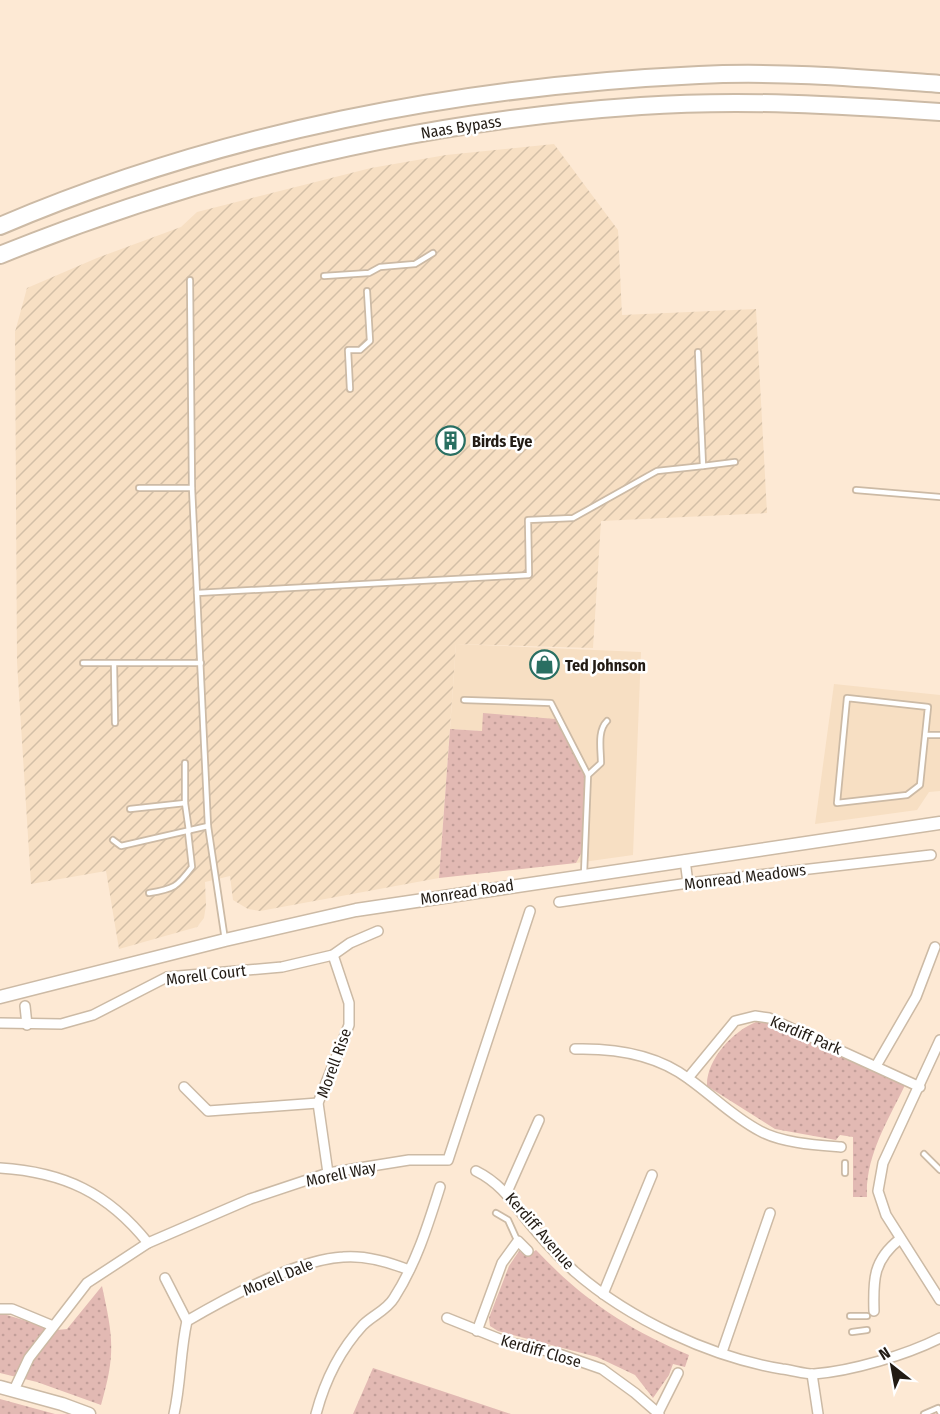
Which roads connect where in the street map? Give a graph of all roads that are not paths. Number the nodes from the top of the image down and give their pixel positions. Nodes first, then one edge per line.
1 (940, 84) edge
2 (940, 112) edge
3 (0, 226) edge
4 (433, 253) dead end
5 (0, 255) edge
6 (324, 276) dead end
7 (190, 280) dead end
8 (367, 291) dead end
9 (698, 352) dead end
10 (350, 389) dead end
11 (735, 462) dead end
12 (703, 466) junction
13 (139, 488) dead end
14 (192, 488) junction
15 (856, 490) dead end
16 (940, 497) edge
17 (198, 594) junction
18 (83, 663) dead end
19 (201, 663) junction
20 (114, 664) junction
21 (464, 700) dead end
22 (607, 721) dead end
23 (115, 723) dead end
24 (927, 735) junction
25 (940, 735) edge
26 (185, 763) dead end
27 (588, 775) junction
28 (185, 802) junction
29 (130, 809) dead end
30 (940, 823) edge
31 (208, 826) junction
32 (188, 832) junction
33 (113, 840) dead end
34 (931, 855) dead end
35 (685, 860) junction
36 (584, 874) junction
37 (688, 883) junction
38 (149, 892) dead end
39 (559, 902) dead end
40 (530, 910) dead end
41 (378, 932) dead end
42 (225, 940) junction
43 (935, 947) dead end
44 (333, 955) junction
45 (0, 997) edge
46 (25, 1006) dead end
47 (0, 1023) edge
48 (27, 1025) junction
49 (940, 1040) edge
50 (575, 1048) dead end
51 (876, 1066) junction
52 (688, 1078) junction
53 (184, 1087) dead end
54 (920, 1087) junction
55 (318, 1103) junction
56 (538, 1120) dead end
57 (841, 1147) dead end
58 (924, 1154) dead end
59 (845, 1163) dead end
60 (0, 1168) edge
61 (940, 1170) edge
62 (476, 1171) dead end
63 (328, 1173) junction
64 (845, 1173) dead end
65 (652, 1175) dead end
66 (440, 1187) dead end
67 (507, 1192) junction
68 (496, 1213) dead end
69 (770, 1213) dead end
70 (900, 1239) junction
71 (518, 1241) junction
72 (148, 1243) junction
73 (528, 1251) dead end
74 (409, 1270) junction
75 (165, 1278) dead end
76 (603, 1294) junction
77 (940, 1300) edge
78 (0, 1309) edge
79 (870, 1313) joint
80 (850, 1316) dead end
81 (447, 1318) dead end
82 (187, 1321) junction
83 (53, 1326) junction
84 (867, 1330) dead end
85 (477, 1331) junction
86 (852, 1332) dead end
87 (940, 1338) edge
88 (722, 1352) junction
89 (678, 1373) dead end
90 (812, 1374) junction
91 (0, 1387) edge
92 (14, 1390) junction
93 (940, 1412) edge
94 (658, 1413) edge
95 (89, 1414) edge
96 (174, 1414) edge
97 (316, 1414) edge
98 (818, 1414) edge
99 (924, 1414) edge

1 - 3 highway, Naas Bypass
2 - 5 highway, Naas Bypass
4 - 6 lane
7 - 14 lane
8 - 10 lane
9 - 12 lane
11 - 12 lane
12 - 17 lane
13 - 14 lane
14 - 17 lane
15 - 16 lane
17 - 19 lane
18 - 20 lane
19 - 20 lane
19 - 31 lane
20 - 23 lane
21 - 27 lane
22 - 27 lane
24 - 24 lane
24 - 25 lane
26 - 28 lane
27 - 36 lane
28 - 29 lane
28 - 32 lane
30 - 35 street, Monread Road
31 - 32 lane
31 - 42 lane
32 - 33 lane
32 - 38 lane
34 - 37 street, Monread Meadows
35 - 36 street, Monread Road
35 - 37 street
36 - 42 street, Monread Road
37 - 39 street, Monread Meadows
40 - 63 street, Morell Way
41 - 44 street, Morell Court
42 - 45 street, Monread Road
43 - 51 street
44 - 48 street, Morell Court
44 - 55 street, Morell Rise
46 - 48 street
47 - 48 street, Morell Court
49 - 54 street
50 - 52 street
51 - 52 street, Kerdiff Park
51 - 54 street, Kerdiff Park
52 - 57 street
53 - 55 street
54 - 70 street
55 - 63 street, Morell Rise
56 - 67 street
58 - 61 lane
59 - 64 lane
60 - 72 street
62 - 67 street, Kerdiff Avenue
63 - 72 street, Morell Way
65 - 76 street
66 - 74 street
67 - 76 street, Kerdiff Avenue
68 - 71 lane
69 - 88 street
70 - 77 street
70 - 79 street
71 - 73 street
71 - 85 street
72 - 83 street, Morell Way
74 - 82 street, Morell Dale
74 - 97 street
75 - 82 street
76 - 88 street, Kerdiff Avenue
78 - 83 street
79 - 80 lane
81 - 85 street, Kerdiff Close
82 - 96 street
83 - 92 street, Morell Way
84 - 86 lane
85 - 94 street, Kerdiff Close
87 - 90 street, Kerdiff Avenue
88 - 90 street, Kerdiff Avenue
89 - 94 street
90 - 98 street
91 - 92 street
92 - 95 street
93 - 99 lane

